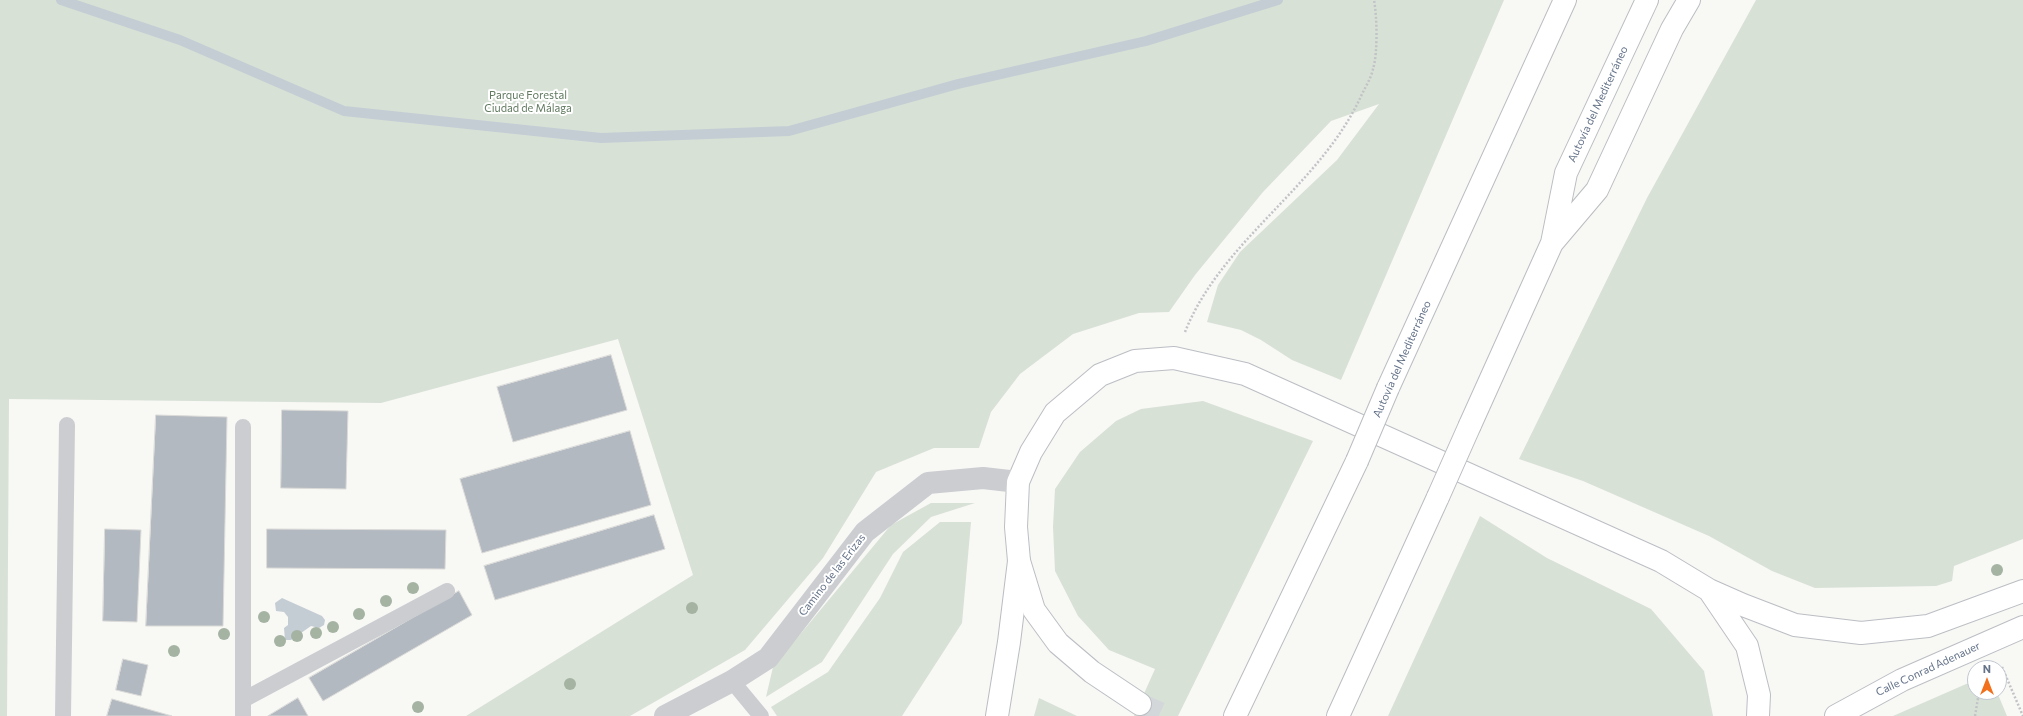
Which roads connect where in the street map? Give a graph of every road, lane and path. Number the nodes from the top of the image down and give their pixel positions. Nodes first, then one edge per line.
1 (1374, 0) edge
2 (1565, 0) edge
3 (1647, 0) edge
4 (1689, 0) edge
5 (1552, 243) junction
6 (1174, 358) junction
7 (67, 425) dead end
8 (243, 427) dead end
9 (1018, 482) junction
10 (1019, 561) junction
11 (1709, 590) junction
12 (447, 591) dead end
13 (2023, 591) edge
14 (2023, 626) edge
15 (1991, 641) junction
16 (732, 681) junction
17 (243, 700) junction
18 (1978, 700) edge
19 (1140, 704) tunnel mouth
20 (63, 716) edge
21 (243, 716) edge
22 (665, 716) edge
23 (761, 716) edge
24 (997, 716) edge
25 (1235, 716) edge
26 (1338, 716) edge
27 (1758, 716) edge
28 (1836, 716) edge
29 (1975, 716) edge
30 (2023, 716) edge

1 - 6 path
2 - 25 main road, Autovía del Mediterráneo, bridge
3 - 5 main road, Autovía del Mediterráneo
4 - 5 main road
5 - 26 main road, Autovía del Mediterráneo, bridge
6 - 9 main road
6 - 11 main road
7 - 20 lane
8 - 17 lane
9 - 10 main road
9 - 16 street, Camino de las Erizas
10 - 19 main road
10 - 24 main road
11 - 13 main road
11 - 27 main road
12 - 17 lane
14 - 15 main road, Calle Conrad Adenauer
15 - 28 main road, Calle Conrad Adenauer
15 - 30 path
16 - 22 street, Camino de las Erizas
16 - 23 lane
17 - 21 lane
18 - 29 path

